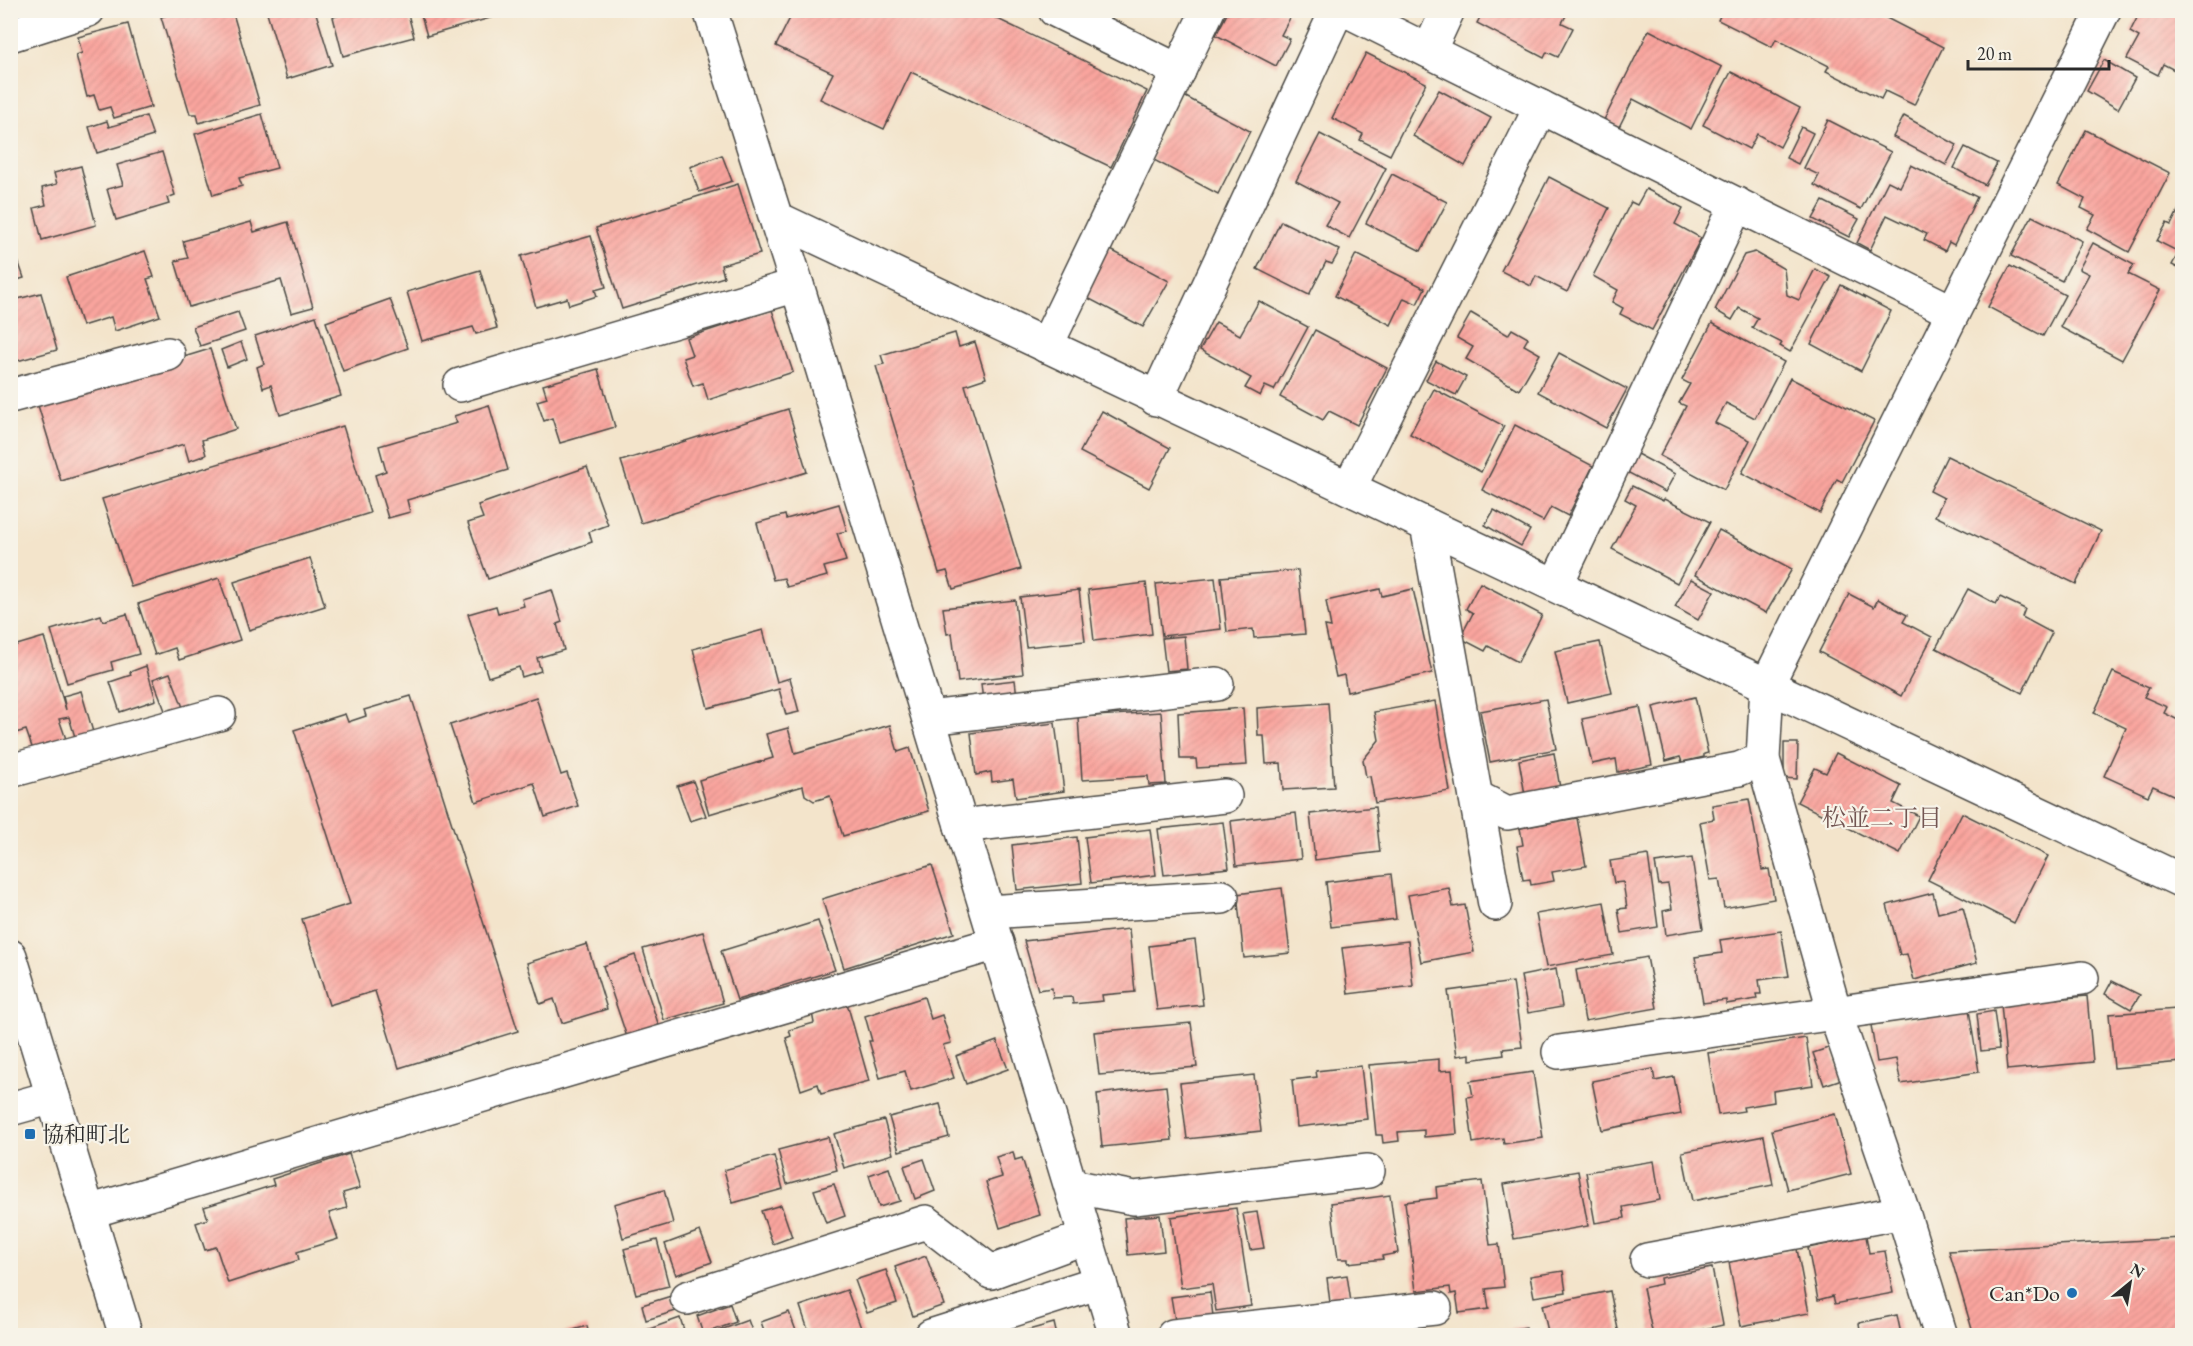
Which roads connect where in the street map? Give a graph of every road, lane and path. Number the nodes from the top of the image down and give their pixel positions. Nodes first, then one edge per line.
1 (88, 10) edge
2 (710, 10) edge
3 (1055, 10) edge
4 (1208, 10) edge
5 (1337, 10) edge
6 (1346, 10) edge
7 (1448, 10) edge
8 (2104, 10) edge
9 (10, 35) edge
10 (1429, 51) junction
11 (1179, 71) junction
12 (1541, 107) junction
13 (1737, 204) junction
14 (776, 218) junction
15 (797, 285) junction
16 (1953, 312) junction
17 (1046, 346) junction
18 (168, 354) dead end
19 (459, 385) dead end
20 (10, 396) edge
21 (1156, 399) junction
22 (1349, 488) junction
23 (1427, 525) junction
24 (1556, 585) junction
25 (1217, 684) dead end
26 (1767, 685) junction
27 (219, 714) dead end
28 (929, 718) junction
29 (1763, 759) junction
30 (10, 771) edge
31 (1225, 796) dead end
32 (1476, 797) junction
33 (961, 826) junction
34 (2182, 881) edge
35 (1222, 897) dead end
36 (1495, 904) dead end
37 (988, 912) junction
38 (997, 943) junction
39 (10, 956) edge
40 (2082, 978) dead end
41 (1835, 1013) junction
42 (1559, 1052) dead end
43 (53, 1096) junction
44 (10, 1109) edge
45 (1368, 1171) dead end
46 (1071, 1186) junction
47 (88, 1212) junction
48 (1903, 1212) junction
49 (1086, 1237) junction
50 (1647, 1260) dead end
51 (1100, 1282) junction
52 (687, 1298) dead end
53 (1436, 1308) dead end
54 (120, 1334) edge
55 (931, 1335) edge
56 (1116, 1335) edge
57 (1173, 1335) edge
58 (1941, 1335) edge

1 - 9 street
2 - 14 street
3 - 11 street
4 - 11 street
5 - 21 street
6 - 10 street
7 - 10 street
8 - 16 street
10 - 12 street
11 - 17 street
12 - 13 street
12 - 22 street
13 - 16 street
13 - 24 street
14 - 15 street
14 - 17 street
15 - 19 street
15 - 28 street
16 - 26 street
17 - 21 street
18 - 20 street
21 - 22 street
22 - 23 street
23 - 24 street
23 - 32 street
24 - 26 street
25 - 28 street
26 - 29 street
26 - 34 street
27 - 30 street
28 - 33 street
29 - 32 street
29 - 41 street
31 - 33 street
32 - 36 street
33 - 37 street
35 - 37 street
37 - 38 street
38 - 46 street
38 - 47 street
39 - 43 street
40 - 41 street
41 - 42 street
41 - 48 street
43 - 44 street
43 - 47 street
45 - 46 street
46 - 49 street
47 - 54 street
48 - 50 street
48 - 58 street
49 - 51 street
49 - 52 street
51 - 55 street
51 - 56 street
53 - 57 street

